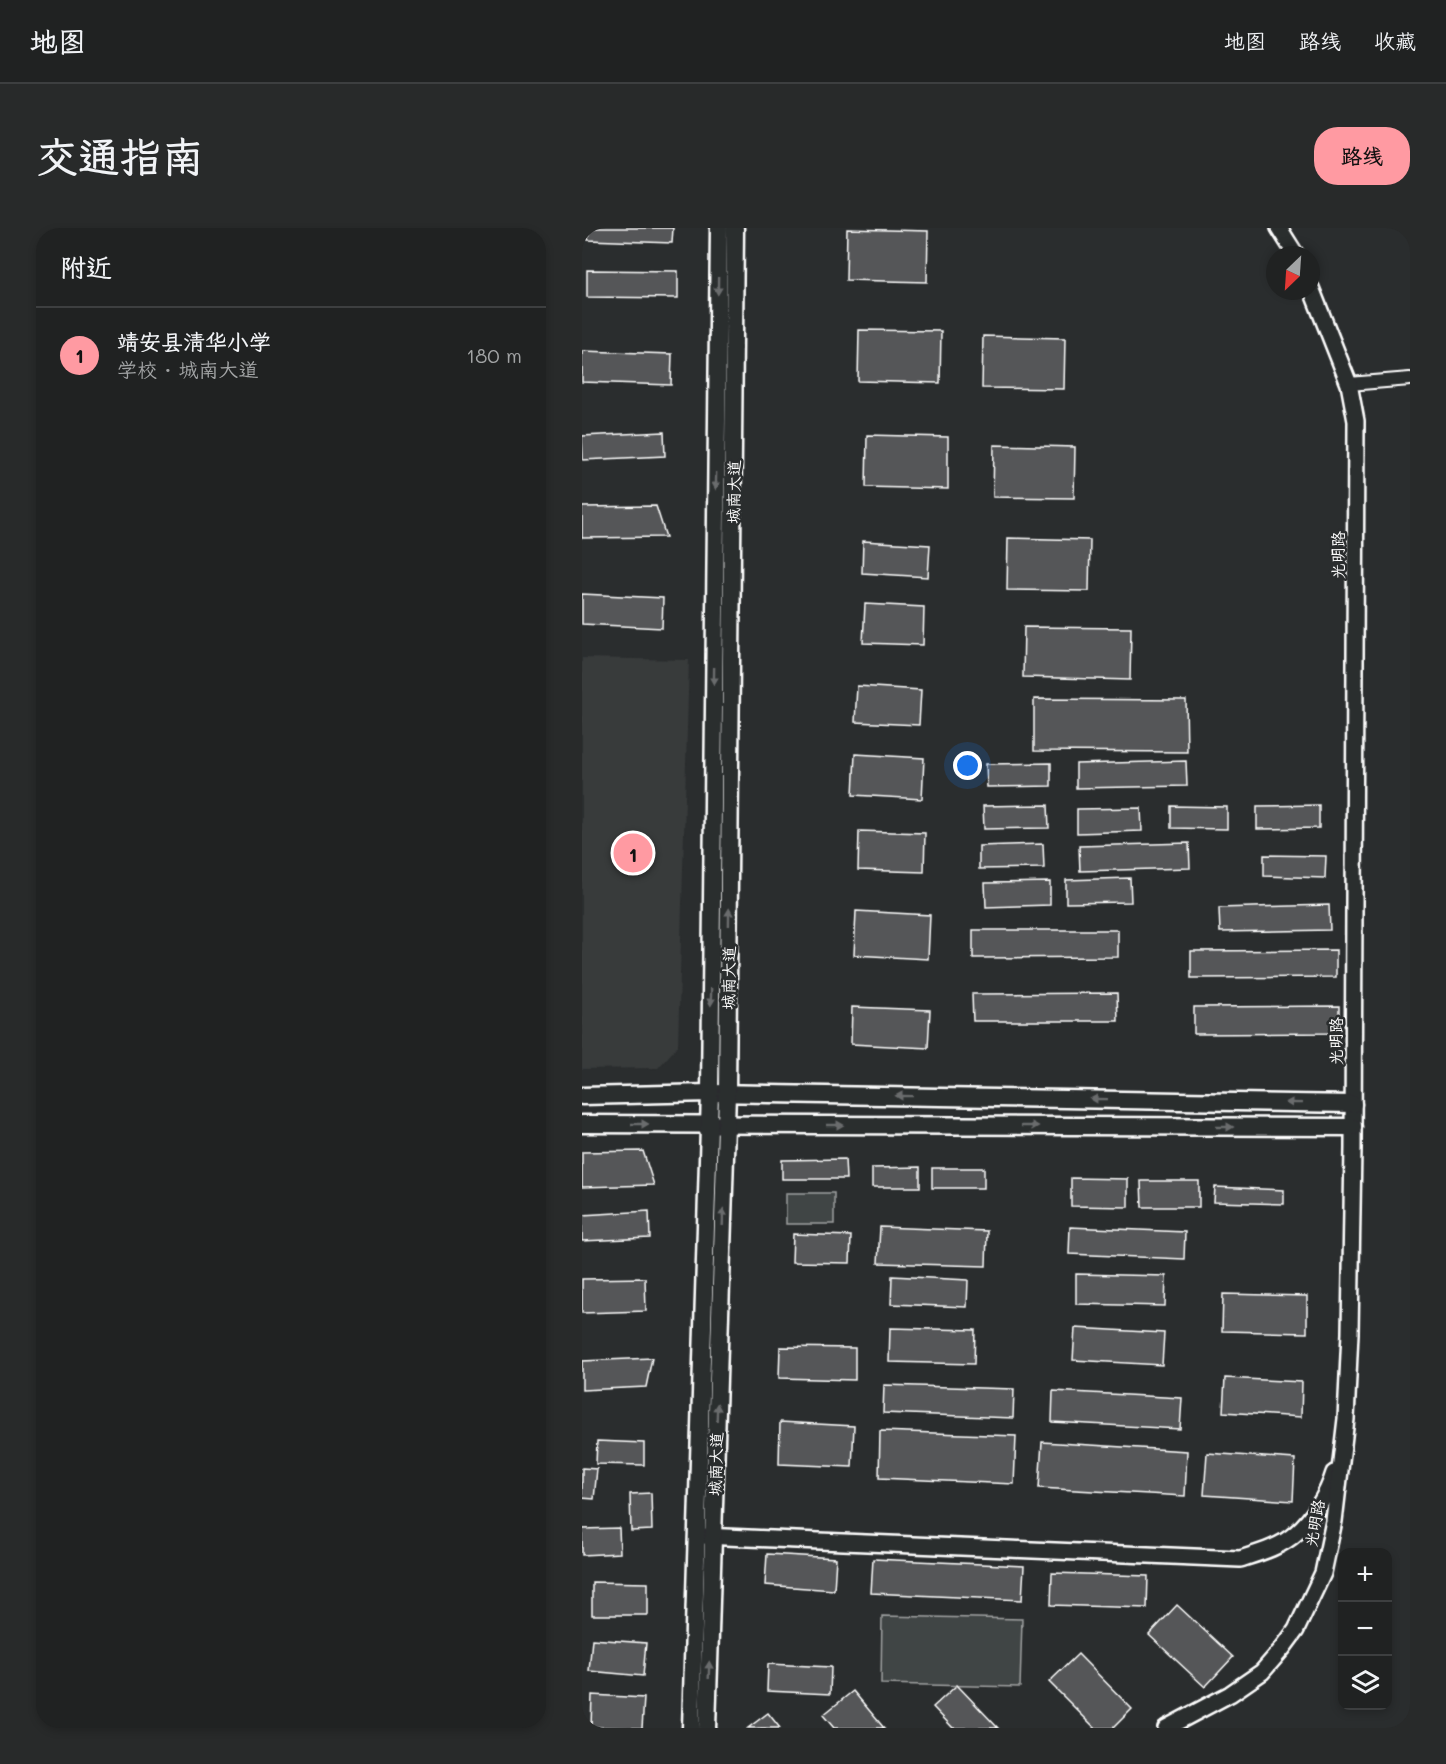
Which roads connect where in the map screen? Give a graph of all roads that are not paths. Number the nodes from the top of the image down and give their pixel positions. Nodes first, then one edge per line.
1 (719, 228) edge
2 (735, 228) edge
3 (1279, 228) edge
4 (1290, 246) edge
5 (1316, 300) edge
6 (1410, 379) edge
7 (1349, 384) junction
8 (718, 1093) junction
9 (582, 1096) edge
10 (1353, 1104) junction
11 (582, 1124) edge
12 (717, 1124) junction
13 (1353, 1127) junction
14 (1346, 1419) junction
15 (705, 1536) junction
16 (691, 1728) edge
17 (707, 1728) edge
18 (1167, 1728) edge

1 -> 8 main road, 城南大道
8 -> 2 main road, 城南大道
3 - 4 street
5 - 7 street, 光明路
6 - 7 street
7 - 10 street, 光明路
8 - 9 main road
10 -> 8 main road
8 - 12 main road, 城南大道
10 - 13 street, 光明路
11 -> 12 main road
12 -> 13 main road
12 - 15 main road, 城南大道
13 - 14 street, 光明路
14 - 15 street
14 - 18 street, 光明路
15 - 16 main road, 城南大道
17 -> 15 main road, 城南大道

